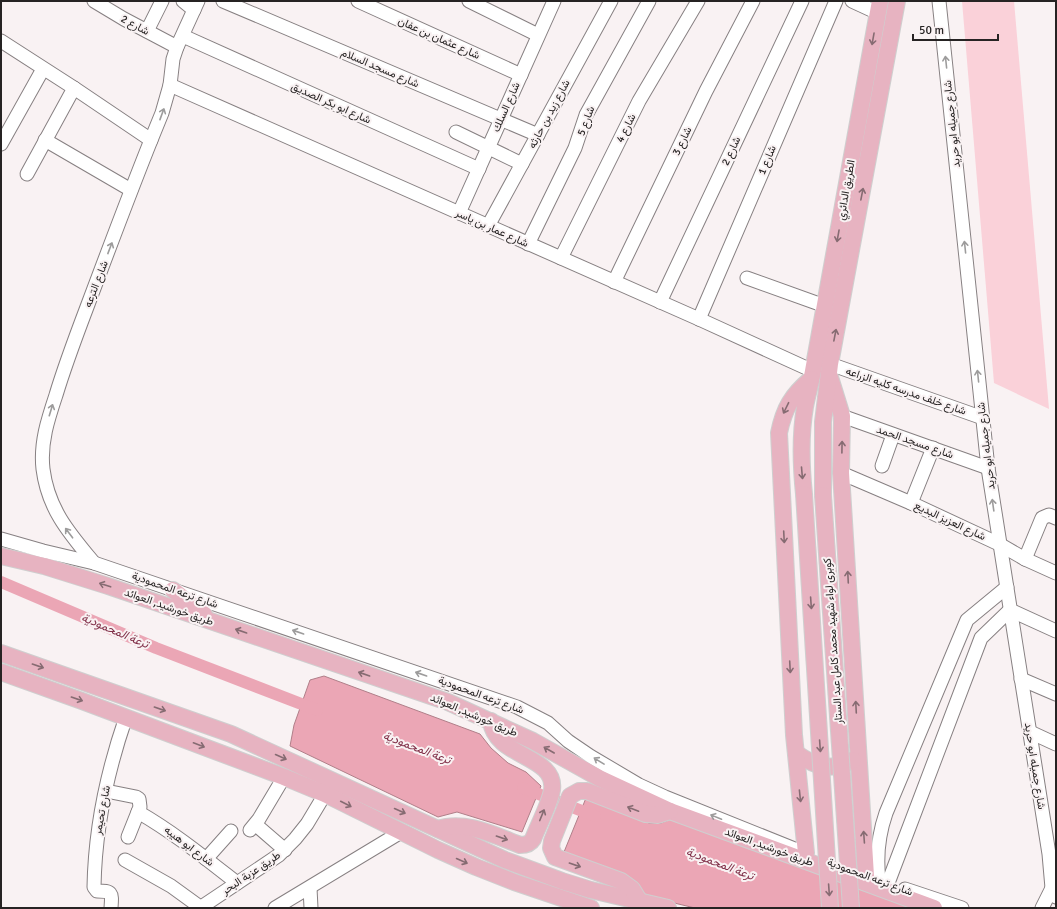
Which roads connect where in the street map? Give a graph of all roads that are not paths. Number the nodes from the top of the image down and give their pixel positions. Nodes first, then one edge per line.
1 (94, 1) edge
2 (162, 1) edge
3 (183, 1) edge
4 (223, 1) edge
5 (358, 1) edge
6 (469, 1) edge
7 (554, 1) edge
8 (610, 1) edge
9 (649, 1) edge
10 (698, 1) edge
11 (753, 1) edge
12 (802, 1) edge
13 (836, 1) edge
14 (852, 1) edge
15 (897, 1) edge
16 (939, 1) edge
17 (196, 5) edge
18 (879, 7) edge
19 (147, 31) junction
20 (538, 35) junction
21 (1, 41) edge
22 (180, 41) junction
23 (43, 69) junction
24 (521, 75) junction
25 (170, 85) junction
26 (74, 88) junction
27 (501, 120) junction
28 (456, 132) dead end
29 (538, 135) junction
30 (45, 140) junction
31 (151, 140) junction
32 (1, 144) edge
33 (488, 148) junction
34 (522, 164) junction
35 (478, 169) junction
36 (27, 174) dead end
37 (132, 190) junction
38 (459, 213) junction
39 (488, 226) junction
40 (528, 244) junction
41 (561, 258) junction
42 (747, 278) dead end
43 (614, 282) junction
44 (660, 302) junction
45 (825, 306) junction
46 (699, 319) junction
47 (821, 372) junction
48 (842, 416) junction
49 (983, 418) junction
50 (893, 435) junction
51 (932, 448) junction
52 (882, 466) dead end
53 (988, 468) junction
54 (841, 473) junction
55 (911, 503) junction
56 (1056, 518) edge
57 (1, 539) edge
58 (999, 544) junction
59 (1, 556) edge
60 (1025, 559) junction
61 (94, 563) junction
62 (1056, 573) edge
63 (1007, 587) junction
64 (173, 590) junction
65 (1010, 610) junction
66 (213, 622) junction
67 (1056, 631) edge
68 (1, 653) edge
69 (1, 672) edge
70 (1021, 679) junction
71 (1056, 694) edge
72 (126, 717) junction
73 (491, 721) junction
74 (1030, 732) junction
75 (1056, 744) edge
76 (796, 753) junction
77 (859, 757) junction
78 (284, 777) junction
79 (106, 791) junction
80 (325, 794) junction
81 (670, 811) junction
82 (138, 812) junction
83 (438, 829) junction
84 (231, 831) dead end
85 (401, 832) junction
86 (128, 837) dead end
87 (286, 850) junction
88 (806, 853) junction
89 (1052, 854) edge
90 (125, 860) dead end
91 (206, 860) junction
92 (878, 880) junction
93 (237, 883) junction
94 (310, 888) junction
95 (1054, 893) edge
96 (640, 902) junction
97 (112, 908) edge
98 (200, 908) edge
99 (275, 908) edge
100 (311, 908) edge
101 (591, 908) edge
102 (668, 908) edge
103 (830, 908) edge
104 (851, 908) edge
105 (934, 908) edge
106 (962, 908) edge
107 (1042, 908) edge

1 - 19 street, شارع 2
2 - 19 street
3 - 17 street
4 - 27 street, شارع مسجد السلام
5 - 24 street, شارع عثمان بن عفان
6 - 20 street
7 - 20 street, شارع السلك
8 - 29 street, شارع زيد بن حارثه
9 - 40 street, شارع 5
10 - 41 street, شارع 4
11 - 43 street, شارع 3
12 - 44 street, شارع 2
13 - 46 street, شارع 1
14 - 18 street
47 -> 15 main road, الطريق الدائري
49 -> 16 street, شارع جميله ابو حريد
17 - 22 street, شارع الترعه
18 -> 45 main road, الطريق الدائري
19 - 22 street, شارع 2
20 - 24 street, شارع السلك
21 - 23 street
22 - 25 street, شارع الترعه
22 - 35 street, شارع ابو بكر الصديق
23 - 26 street
23 - 32 street
24 - 27 street, شارع السلك
31 -> 25 street, شارع الترعه
25 - 38 street, شارع عمار بن ياسر
26 - 30 street
26 - 31 street
27 - 29 street, شارع مسجد السلام
27 - 33 street, شارع السلك
28 - 33 street
29 - 34 street, شارع زيد بن حارثه
30 - 36 street
30 - 37 street
31 - 37 street, شارع الترعه
33 - 34 street
33 - 35 street, شارع السلك
34 - 39 street, شارع زيد بن حارثه
35 - 38 street, شارع السلك
61 -> 37 street, شارع الترعه
38 - 39 street, شارع عمار بن ياسر
39 - 40 street, شارع عمار بن ياسر
40 - 41 street, شارع عمار بن ياسر
41 - 43 street, شارع عمار بن ياسر
42 - 45 street
43 - 44 street, شارع عمار بن ياسر
44 - 46 street, شارع عمار بن ياسر
45 - 47 main road, الطريق الدائري
46 - 47 street, شارع عمار بن ياسر
47 - 48 main road
47 - 49 street, شارع خلف مدرسه كليه الزراعه
47 -> 76 main road
47 -> 103 main road, كوبرى لواء شهيد محمد كامل عبد الستار, bridge
47 - 104 main road, كوبرى لواء شهيد محمد كامل عبد الستار, bridge
48 - 50 street, شارع مسجد الحمد
54 -> 48 main road
49 - 53 street, شارع جميله ابو حريد
50 - 51 street, شارع مسجد الحمد
50 - 52 street
51 - 53 street, شارع مسجد الحمد
51 - 55 street
58 -> 53 street, شارع جميله ابو حريد
54 - 55 street, شارع العزيز البديع
77 -> 54 main road
55 - 58 street, شارع العزيز البديع
56 - 60 street
57 - 61 street, شارع ترعه المحمودية
58 - 60 street, شارع العزيز البديع
58 - 63 street, شارع جميله ابو حريد
66 -> 59 main road, طريق خورشيد, العوائد
60 - 62 street, شارع العزيز البديع
61 - 64 street, شارع ترعه المحمودية
63 - 65 street, شارع جميله ابو حريد
63 - 92 street
64 - 66 main road
88 -> 64 street, شارع ترعه المحمودية
65 - 67 street
65 - 70 street, شارع جميله ابو حريد
65 - 92 street
73 -> 66 main road, طريق خورشيد, العوائد
68 -> 83 main road
69 -> 72 main road
70 - 71 street
70 - 74 street, شارع جميله ابو حريد
72 -> 78 main road
72 - 79 street, شارع تحيمر
81 -> 73 main road, طريق خورشيد, العوائد
83 -> 73 main road
74 - 75 street
74 - 89 street, شارع جميله ابو حريد
76 - 77 main road
76 -> 88 main road
92 -> 77 main road
78 - 80 main road
78 - 87 street
79 - 82 street
79 - 97 street, شارع تحيمر
80 -> 85 main road
80 - 87 street, طريق عزبة البحر
81 -> 96 main road
81 - 105 main road, طريق خورشيد, العوائد
82 - 86 street
82 - 91 street, شارع ابو هيبه
83 - 96 main road
84 - 91 street
85 - 94 street
85 -> 101 main road
87 - 93 street, طريق عزبة البحر
88 - 92 street, شارع ترعه المحمودية
89 - 95 street, شارع جميله ابو حريد
90 - 98 street
91 - 93 street, شارع ابو هيبه
92 - 106 street, شارع ترعه المحمودية
93 - 98 street, طريق عزبة البحر
94 - 99 street
94 - 100 street
95 - 107 street, شارع جميله ابو حريد
96 - 102 main road

